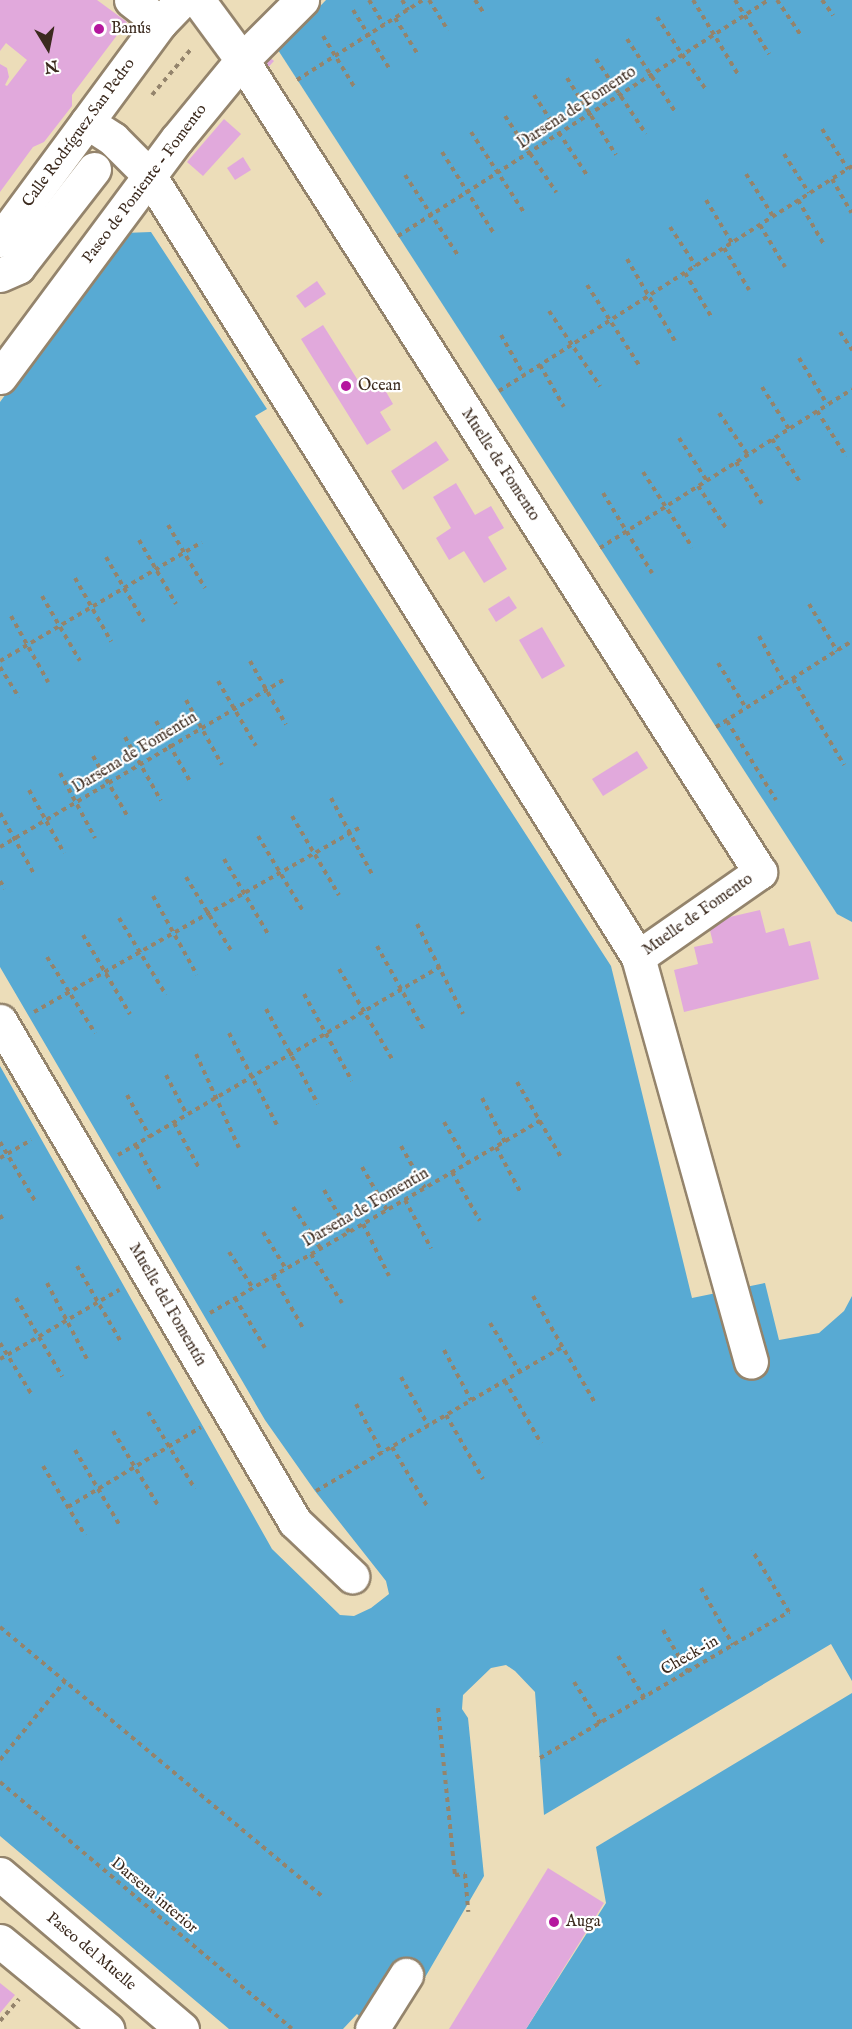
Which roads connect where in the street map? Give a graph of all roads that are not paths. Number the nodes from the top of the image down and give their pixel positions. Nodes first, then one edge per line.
1 (131, 0) edge
2 (198, 0) edge
3 (302, 0) edge
4 (171, 11) edge
5 (242, 60) junction
6 (87, 122) junction
7 (94, 169) dead end
8 (149, 175) junction
9 (0, 240) edge
10 (0, 275) edge
11 (0, 377) edge
12 (638, 957) junction
13 (14, 1018) edge
14 (751, 1361) dead end
15 (352, 1576) dead end
16 (0, 1874) edge
17 (0, 1941) edge
18 (406, 1975) dead end
19 (107, 2029) edge
20 (182, 2029) edge
21 (372, 2029) edge

1 - 4 street
2 - 5 street, Muelle de Fomento
3 - 5 street, Paseo de Poniente - Fomento
4 - 6 street, Calle Rodríguez San Pedro
5 - 8 street, Paseo de Poniente - Fomento
5 - 12 street, Muelle de Fomento
6 - 8 street, Muelle de Fomento
6 - 9 street, Calle Rodríguez San Pedro
7 - 10 street
8 - 11 street, Paseo de Poniente - Fomento
8 - 12 street, Muelle de Fomento
12 - 14 street
13 - 15 street, Muelle del Fomentín
16 - 20 street, Paseo del Muelle
17 - 19 street
18 - 21 street

